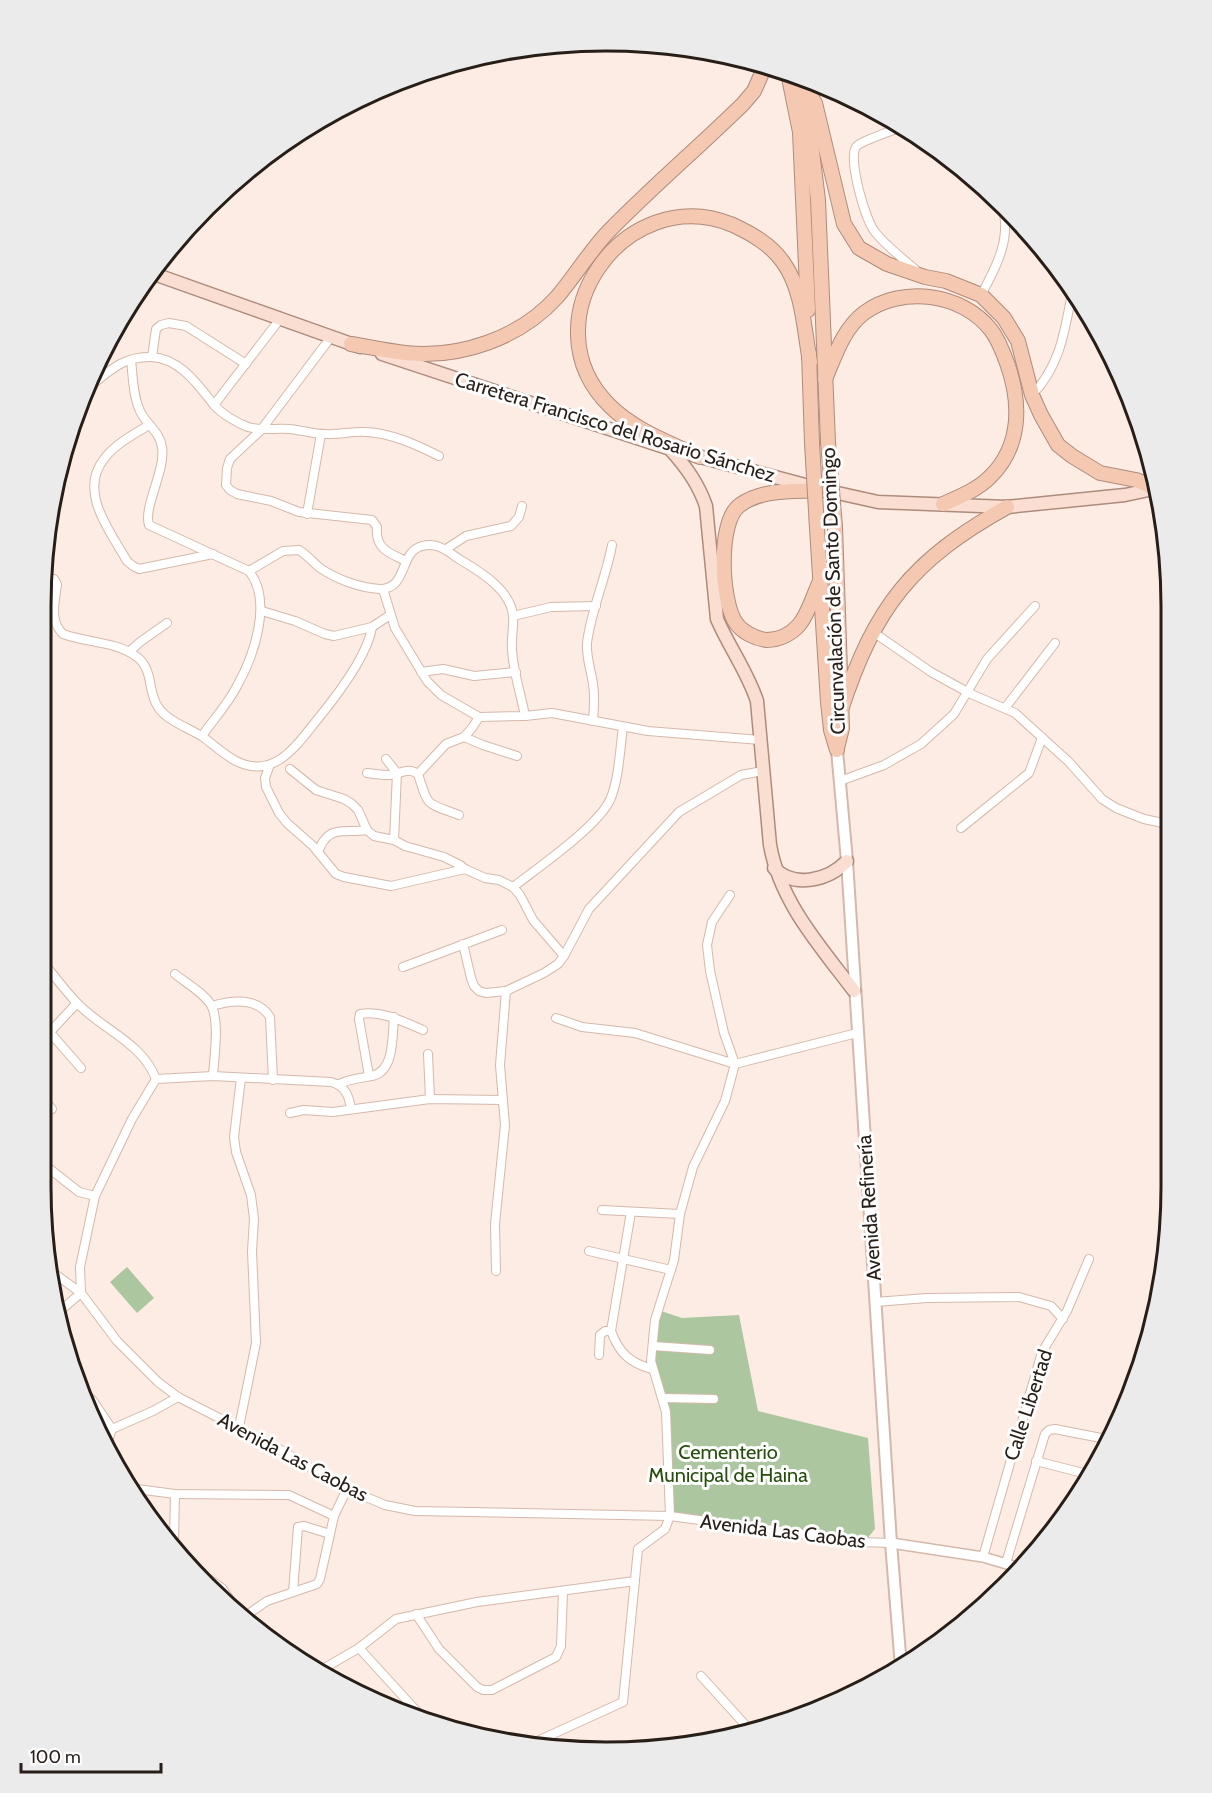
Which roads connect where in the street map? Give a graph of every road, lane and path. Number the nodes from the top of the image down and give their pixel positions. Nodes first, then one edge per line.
1 (762, 73) edge
2 (790, 82) edge
3 (805, 88) edge
4 (808, 89) edge
5 (893, 131) edge
6 (1004, 220) edge
7 (160, 276) edge
8 (925, 277) junction
9 (981, 295) junction
10 (1070, 303) edge
11 (280, 319) junction
12 (331, 337) junction
13 (351, 344) junction
14 (152, 357) junction
15 (131, 360) junction
16 (810, 362) junction
17 (246, 364) junction
18 (101, 377) edge
19 (825, 379) junction
20 (1032, 394) junction
21 (214, 405) junction
22 (149, 425) junction
23 (261, 430) junction
24 (321, 434) junction
25 (670, 449) junction
26 (439, 456) dead end
27 (700, 457) junction
28 (1147, 484) edge
29 (824, 490) junction
30 (1148, 490) edge
31 (943, 504) junction
32 (522, 506) dead end
33 (1007, 507) junction
34 (307, 514) junction
35 (612, 545) dead end
36 (446, 549) junction
37 (213, 554) junction
38 (406, 561) junction
39 (249, 571) junction
40 (52, 579) edge
41 (820, 579) junction
42 (383, 589) junction
43 (596, 606) junction
44 (1035, 606) dead end
45 (262, 611) junction
46 (390, 615) junction
47 (513, 616) junction
48 (167, 623) dead end
49 (372, 627) junction
50 (873, 632) junction
51 (1055, 643) dead end
52 (129, 652) junction
53 (421, 672) junction
54 (516, 672) junction
55 (966, 692) junction
56 (1005, 708) junction
57 (841, 710) junction
58 (525, 716) junction
59 (479, 717) junction
60 (593, 721) junction
61 (622, 727) junction
62 (202, 736) junction
63 (464, 736) junction
64 (1042, 738) junction
65 (760, 740) junction
66 (837, 750) junction
67 (517, 756) dead end
68 (386, 759) dead end
69 (268, 767) junction
70 (290, 769) dead end
71 (763, 771) junction
72 (367, 773) dead end
73 (397, 773) junction
74 (418, 774) junction
75 (840, 781) junction
76 (459, 815) dead end
77 (1161, 822) edge
78 (961, 828) dead end
79 (367, 830) junction
80 (394, 840) junction
81 (318, 852) junction
82 (847, 861) junction
83 (774, 867) junction
84 (465, 869) junction
85 (513, 887) junction
86 (730, 895) dead end
87 (502, 930) dead end
88 (463, 944) junction
89 (564, 956) junction
90 (403, 967) dead end
91 (51, 971) edge
92 (175, 974) dead end
93 (506, 991) junction
94 (854, 991) junction
95 (77, 1003) junction
96 (212, 1006) junction
97 (394, 1017) junction
98 (556, 1018) dead end
99 (423, 1030) dead end
100 (51, 1031) edge
101 (857, 1033) junction
102 (51, 1035) edge
103 (428, 1054) dead end
104 (735, 1064) junction
105 (81, 1068) dead end
106 (213, 1076) junction
107 (369, 1076) junction
108 (241, 1078) junction
109 (156, 1079) junction
110 (273, 1080) junction
111 (339, 1084) junction
112 (430, 1099) junction
113 (503, 1100) junction
114 (351, 1109) junction
115 (290, 1113) dead end
116 (51, 1170) edge
117 (95, 1196) junction
118 (602, 1210) dead end
119 (631, 1212) junction
120 (680, 1214) junction
121 (589, 1251) dead end
122 (1089, 1259) dead end
123 (623, 1260) junction
124 (671, 1270) junction
125 (496, 1271) dead end
126 (59, 1277) edge
127 (81, 1293) junction
128 (875, 1302) junction
129 (65, 1307) edge
130 (1063, 1319) junction
131 (611, 1331) junction
132 (653, 1346) junction
133 (710, 1350) dead end
134 (599, 1355) dead end
135 (652, 1369) junction
136 (178, 1397) junction
137 (663, 1398) junction
138 (714, 1399) dead end
139 (98, 1409) edge
140 (239, 1427) junction
141 (112, 1429) junction
142 (110, 1435) edge
143 (1101, 1438) edge
144 (1036, 1461) junction
145 (1081, 1473) edge
146 (347, 1489) junction
147 (142, 1490) edge
148 (176, 1494) junction
149 (334, 1516) junction
150 (669, 1516) junction
151 (330, 1533) junction
152 (174, 1535) edge
153 (891, 1543) junction
154 (983, 1557) junction
155 (1006, 1563) junction
156 (1011, 1565) edge
157 (635, 1581) junction
158 (563, 1591) junction
159 (293, 1592) junction
160 (250, 1613) edge
161 (416, 1614) junction
162 (359, 1648) junction
163 (900, 1657) edge
164 (326, 1667) edge
165 (701, 1676) dead end
166 (413, 1707) edge
167 (745, 1724) edge
168 (544, 1738) edge

1 - 13 highway
2 - 16 highway, Circunvalación de Santo Domingo
3 - 19 highway, Circunvalación de Santo Domingo
4 - 8 highway
5 - 8 street
6 - 9 street
7 - 11 main road, Carretera Francisco del Rosario Sánchez
8 - 9 highway
9 - 20 highway
10 - 20 street
11 - 12 main road, Carretera Francisco del Rosario Sánchez
11 - 17 street
12 - 13 main road, Carretera Francisco del Rosario Sánchez
12 - 23 street
13 - 25 main road, Carretera Francisco del Rosario Sánchez
14 - 15 street
14 - 17 street
14 - 21 street
15 - 18 street
15 - 22 street
16 - 27 highway
16 - 41 highway, Circunvalación de Santo Domingo, bridge
17 - 21 street
19 - 31 highway
19 - 57 highway, Circunvalación de Santo Domingo, bridge
20 - 28 highway
21 - 23 street
22 - 37 street
22 - 37 street
23 - 24 street
23 - 34 street
24 - 26 street
24 - 34 street
25 - 27 main road, Carretera Francisco del Rosario Sánchez
25 - 65 main road
27 - 29 main road, Carretera Francisco del Rosario Sánchez
29 - 31 main road, Carretera Francisco del Rosario Sánchez
29 - 41 highway
30 - 33 main road, Carretera Francisco del Rosario Sánchez
31 - 33 main road, Carretera Francisco del Rosario Sánchez
32 - 36 street
33 - 50 highway
34 - 38 street
35 - 43 street
36 - 38 street
36 - 47 street
37 - 39 street
38 - 42 street
39 - 42 street
39 - 45 street
40 - 52 street
41 - 66 highway, Circunvalación de Santo Domingo
42 - 46 street
43 - 47 street
43 - 60 street
44 - 55 street
45 - 49 street
45 - 62 street
46 - 49 street
46 - 53 street
47 - 54 street
48 - 52 street
49 - 69 street
50 - 55 street
50 - 57 highway
51 - 56 street
52 - 62 street
53 - 54 street
53 - 59 street
54 - 58 street
55 - 56 street
55 - 75 street
56 - 64 street
57 - 66 highway, Circunvalación de Santo Domingo
58 - 59 street
58 - 60 street
59 - 63 street
60 - 61 street
61 - 65 street
61 - 85 street
62 - 69 street
63 - 67 street
63 - 74 street
64 - 77 street
64 - 78 street
65 - 71 main road
66 - 75 main road, Avenida Refinería
68 - 73 street
69 - 81 street
70 - 79 street
71 - 83 main road
71 - 89 street
72 - 73 street
73 - 74 street
73 - 80 street
74 - 76 street
75 - 82 main road, Avenida Refinería
79 - 80 street
79 - 81 street
80 - 84 street
81 - 84 street
82 - 83 main road
82 - 94 main road, Avenida Refinería
83 - 94 main road
84 - 85 street
85 - 89 street
86 - 104 street
87 - 88 street
88 - 90 street
88 - 93 street
89 - 93 street
91 - 95 street
92 - 96 street
93 - 113 street
94 - 101 main road, Avenida Refinería
95 - 100 street
95 - 109 street
96 - 106 street
96 - 110 street
97 - 99 street
97 - 107 street
97 - 107 street
98 - 104 street
101 - 104 street
101 - 128 main road, Avenida Refinería
102 - 105 street
103 - 112 street
104 - 120 street
106 - 108 street
106 - 109 street
107 - 111 street
108 - 110 street
108 - 140 street
109 - 117 street
110 - 111 street
111 - 114 street
112 - 113 street
112 - 114 street
113 - 125 street
114 - 115 street
116 - 117 street
117 - 127 street
118 - 119 street
119 - 120 street
119 - 123 street
120 - 124 street
121 - 123 street
122 - 130 street, Calle Libertad
123 - 124 street
123 - 131 street
124 - 132 street
126 - 127 street, Avenida Las Caobas
127 - 129 street
127 - 136 street, Avenida Las Caobas
128 - 130 street
128 - 153 main road, Avenida Refinería
130 - 154 street, Calle Libertad
131 - 134 street
131 - 135 street
132 - 133 street
132 - 135 street
135 - 137 street
136 - 140 street, Avenida Las Caobas
136 - 141 street
137 - 138 street
137 - 150 street
139 - 141 street
140 - 146 street, Avenida Las Caobas
141 - 142 street
143 - 144 street
144 - 145 street
144 - 155 street
146 - 149 street
146 - 150 street, Avenida Las Caobas
147 - 148 street
148 - 149 street
148 - 152 street
149 - 151 street
150 - 153 street, Avenida Las Caobas
150 - 157 street
151 - 159 street
151 - 159 street
153 - 154 street, Avenida Las Caobas
153 - 163 main road, Avenida Refinería
154 - 155 street, Avenida Las Caobas
155 - 156 street, Avenida Las Caobas
157 - 158 street
157 - 168 street
158 - 161 street
158 - 161 street
159 - 160 street
161 - 162 street
162 - 164 street
162 - 166 street
165 - 167 street

